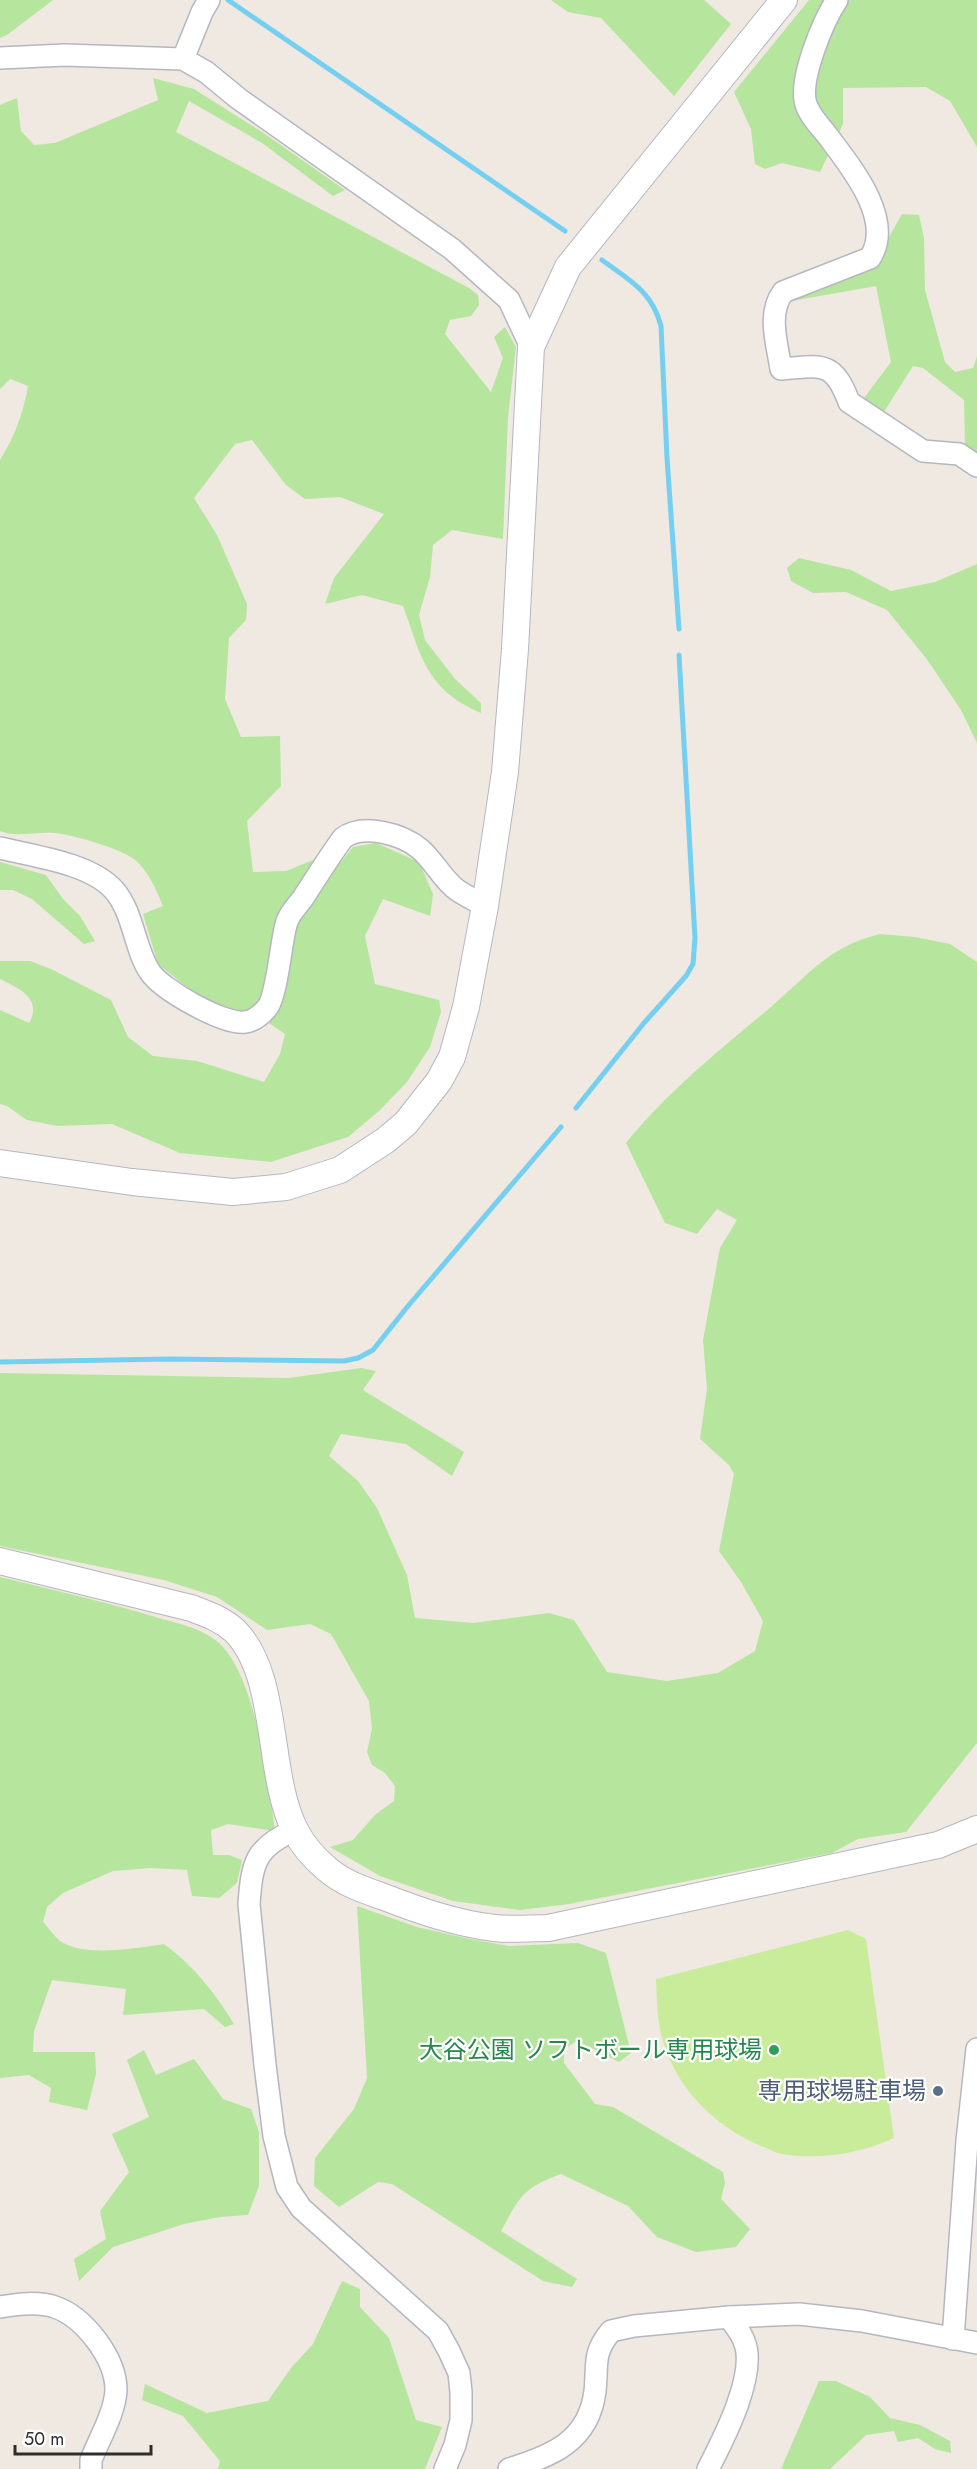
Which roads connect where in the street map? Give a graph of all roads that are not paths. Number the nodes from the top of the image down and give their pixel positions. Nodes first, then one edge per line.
1 (209, 0) edge
2 (784, 0) edge
3 (837, 0) edge
4 (0, 58) edge
5 (183, 59) junction
6 (531, 346) junction
7 (977, 466) edge
8 (0, 848) edge
9 (485, 906) junction
10 (0, 1163) edge
11 (0, 1560) edge
12 (977, 1829) edge
13 (295, 1830) junction
14 (977, 2049) edge
15 (0, 2307) edge
16 (729, 2318) junction
17 (953, 2339) junction
18 (977, 2343) edge
19 (91, 2469) edge
20 (445, 2469) edge
21 (509, 2469) edge
22 (708, 2469) edge

1 - 5 street
2 - 6 street
3 - 7 street
4 - 5 street
5 - 6 street
6 - 9 street
8 - 9 street
9 - 10 street
11 - 13 street
12 - 13 street
13 - 20 street
14 - 17 street
15 - 19 street
16 - 17 street
16 - 21 street
16 - 22 street
17 - 18 street

